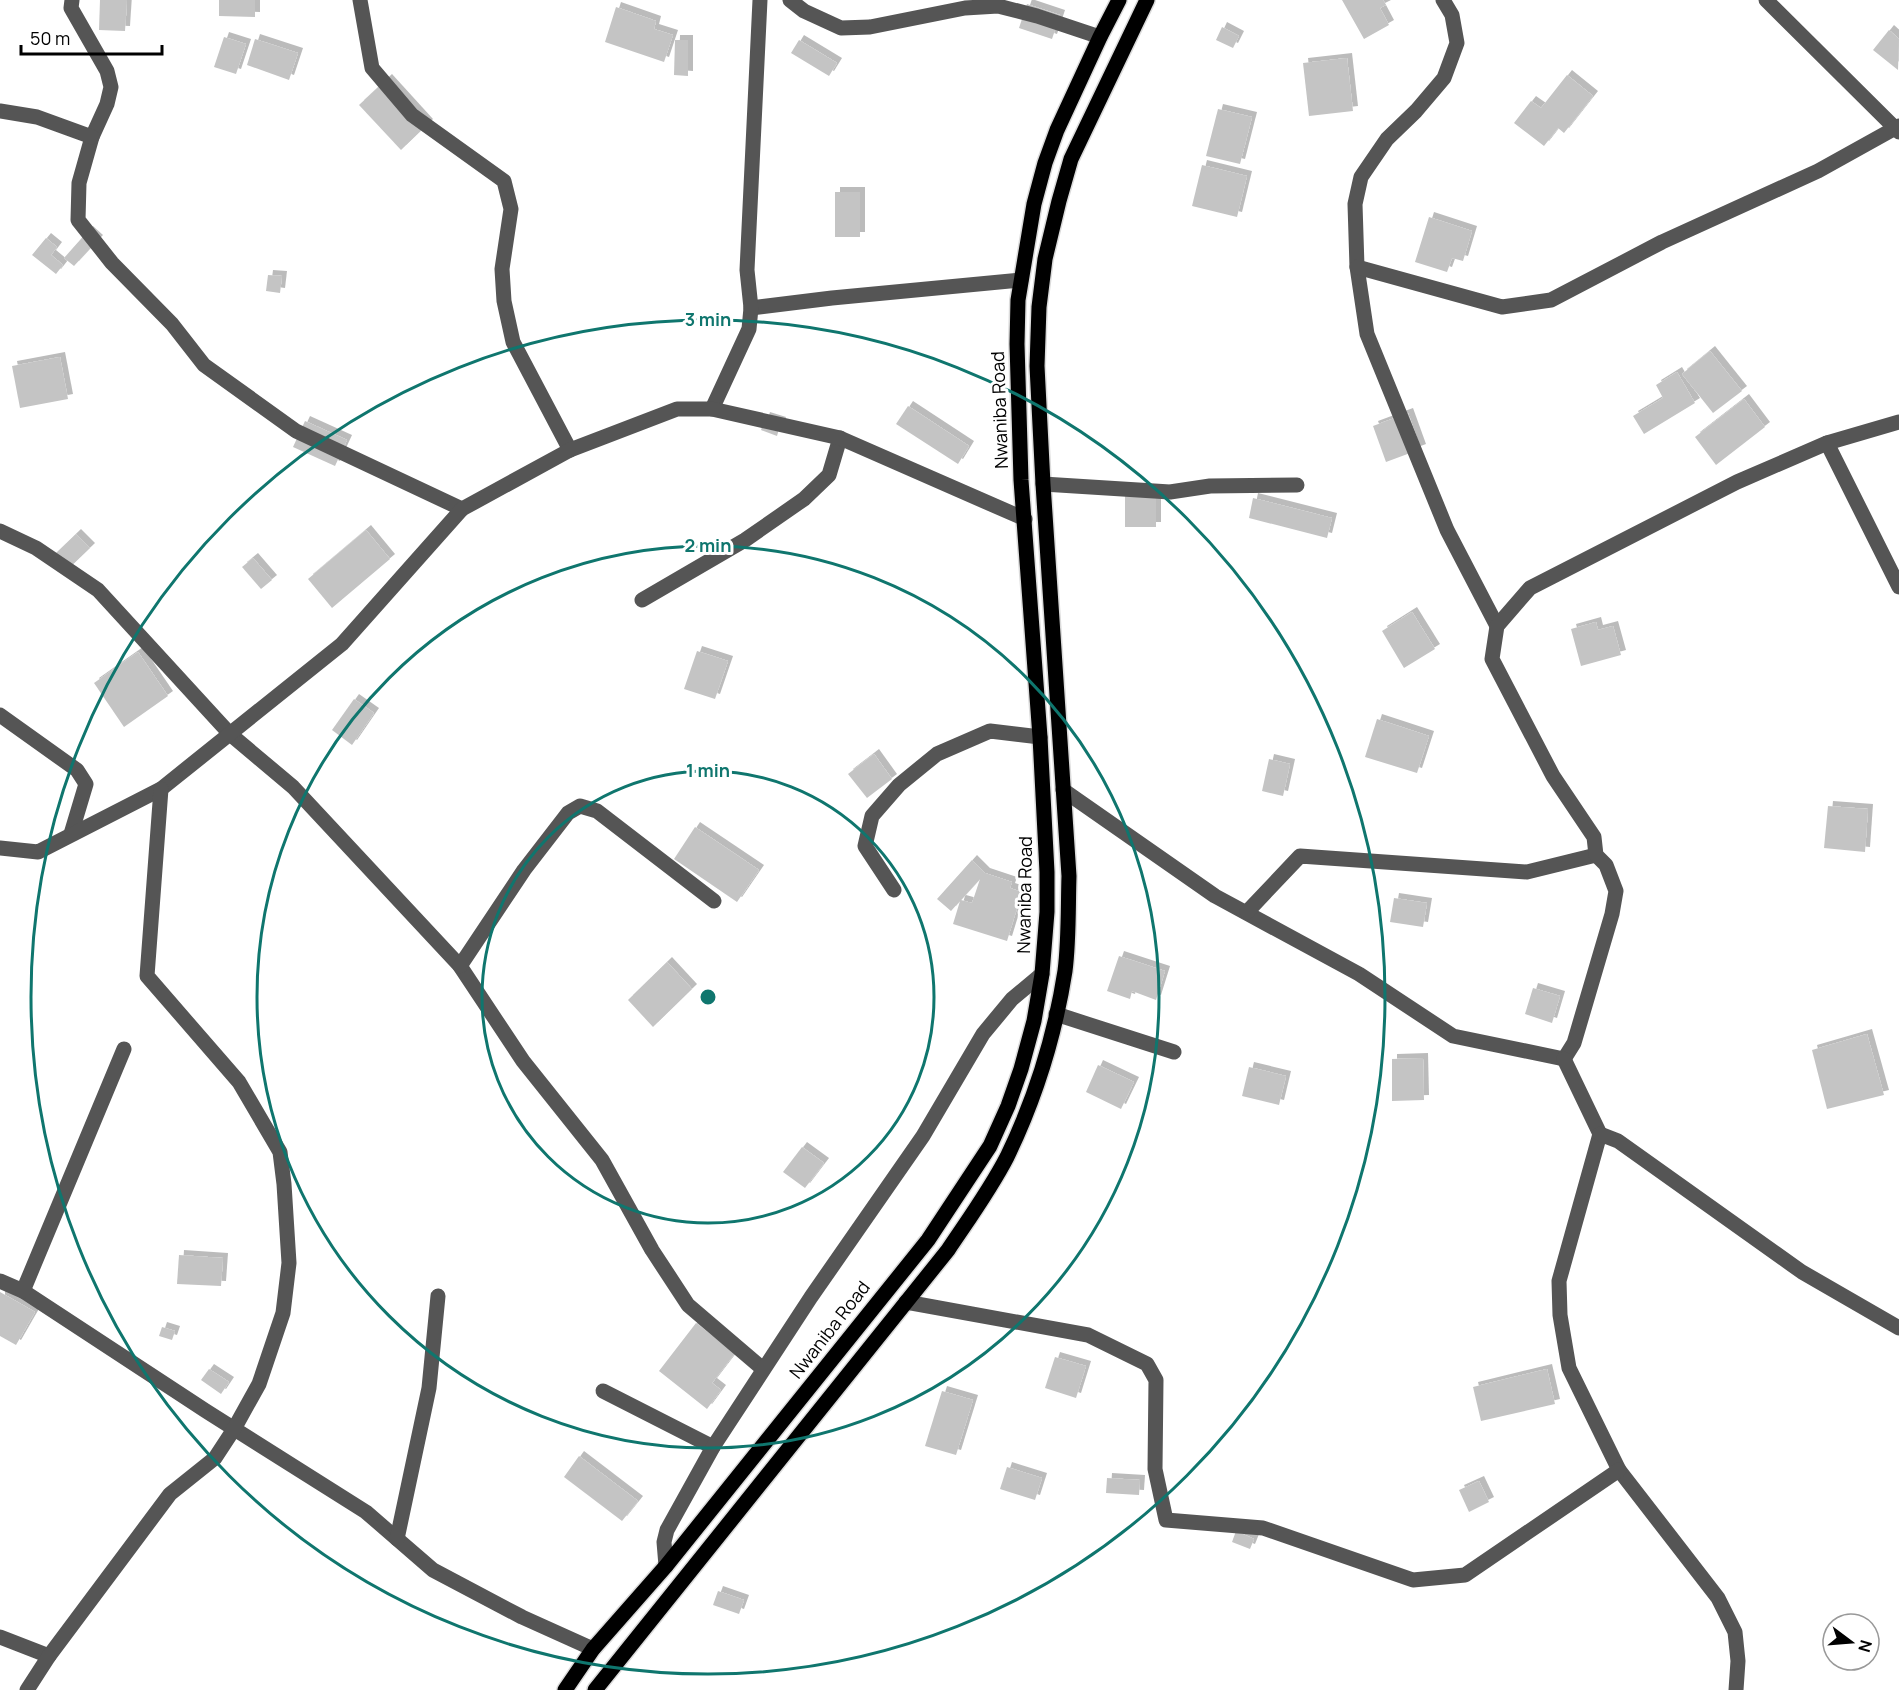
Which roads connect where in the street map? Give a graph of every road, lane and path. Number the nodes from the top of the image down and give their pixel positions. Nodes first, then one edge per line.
1 (72, 0) edge
2 (360, 0) edge
3 (760, 0) edge
4 (790, 0) edge
5 (1119, 0) edge
6 (1147, 0) edge
7 (1443, 0) edge
8 (1766, 0) edge
9 (1100, 37) junction
10 (0, 111) edge
11 (1898, 129) edge
12 (92, 137) junction
13 (1357, 267) junction
14 (1021, 280) junction
15 (751, 308) junction
16 (712, 409) junction
17 (1899, 422) edge
18 (840, 438) junction
19 (1827, 443) junction
20 (570, 450) junction
21 (1043, 484) junction
22 (1297, 485) dead end
23 (462, 509) junction
24 (1025, 519) junction
25 (0, 531) edge
26 (1899, 587) edge
27 (642, 600) dead end
28 (1497, 626) junction
29 (0, 715) edge
30 (230, 734) junction
31 (1040, 737) junction
32 (161, 789) junction
33 (1063, 790) junction
34 (71, 834) junction
35 (0, 848) edge
36 (1596, 855) junction
37 (894, 890) dead end
38 (714, 901) dead end
39 (1247, 912) junction
40 (460, 966) junction
41 (1042, 974) junction
42 (1056, 1014) junction
43 (124, 1049) dead end
44 (1174, 1052) dead end
45 (1564, 1059) junction
46 (1600, 1134) junction
47 (0, 1281) edge
48 (23, 1291) junction
49 (438, 1296) dead end
50 (906, 1302) junction
51 (1899, 1328) edge
52 (763, 1370) junction
53 (603, 1391) dead end
54 (234, 1429) junction
55 (713, 1447) junction
56 (1619, 1470) junction
57 (397, 1539) junction
58 (666, 1566) junction
59 (0, 1637) edge
60 (594, 1649) junction
61 (49, 1656) junction
62 (27, 1690) edge
63 (565, 1690) edge
64 (595, 1690) edge
65 (1736, 1690) edge

1 - 12 street
2 - 20 street
3 - 15 street
4 - 9 street
5 - 9 main road, Nwaniba Road
6 - 21 main road
7 - 13 street
8 - 11 street
9 - 14 main road, Nwaniba Road
10 - 12 street
11 - 13 street
12 - 23 street
13 - 28 street
14 - 15 street
14 - 24 main road, Nwaniba Road
15 - 16 street
16 - 18 street
16 - 20 street
17 - 19 street
18 - 24 street
18 - 27 street
19 - 26 street
19 - 28 street
20 - 23 street
21 - 22 street
21 - 33 main road
23 - 30 street
24 - 31 main road, Nwaniba Road
25 - 30 street
28 - 36 street
29 - 34 street
30 - 32 street
30 - 40 street
31 - 37 street
31 - 41 main road, Nwaniba Road
32 - 34 street
32 - 54 street
33 - 39 street
33 - 42 main road
34 - 35 street
36 - 39 street
36 - 45 street
38 - 40 street
39 - 45 street
40 - 52 street
41 - 52 street
41 - 58 main road, Nwaniba Road
42 - 44 street
42 - 50 main road
43 - 48 street
45 - 46 street
46 - 51 street
46 - 56 street
47 - 48 street
48 - 54 street
49 - 57 street
50 - 56 street
50 - 64 main road
52 - 55 street
53 - 55 street
54 - 57 street
54 - 61 street
55 - 58 street
56 - 65 street
57 - 60 street
58 - 60 main road, Nwaniba Road
59 - 61 street
60 - 63 main road, Nwaniba Road
61 - 62 street

